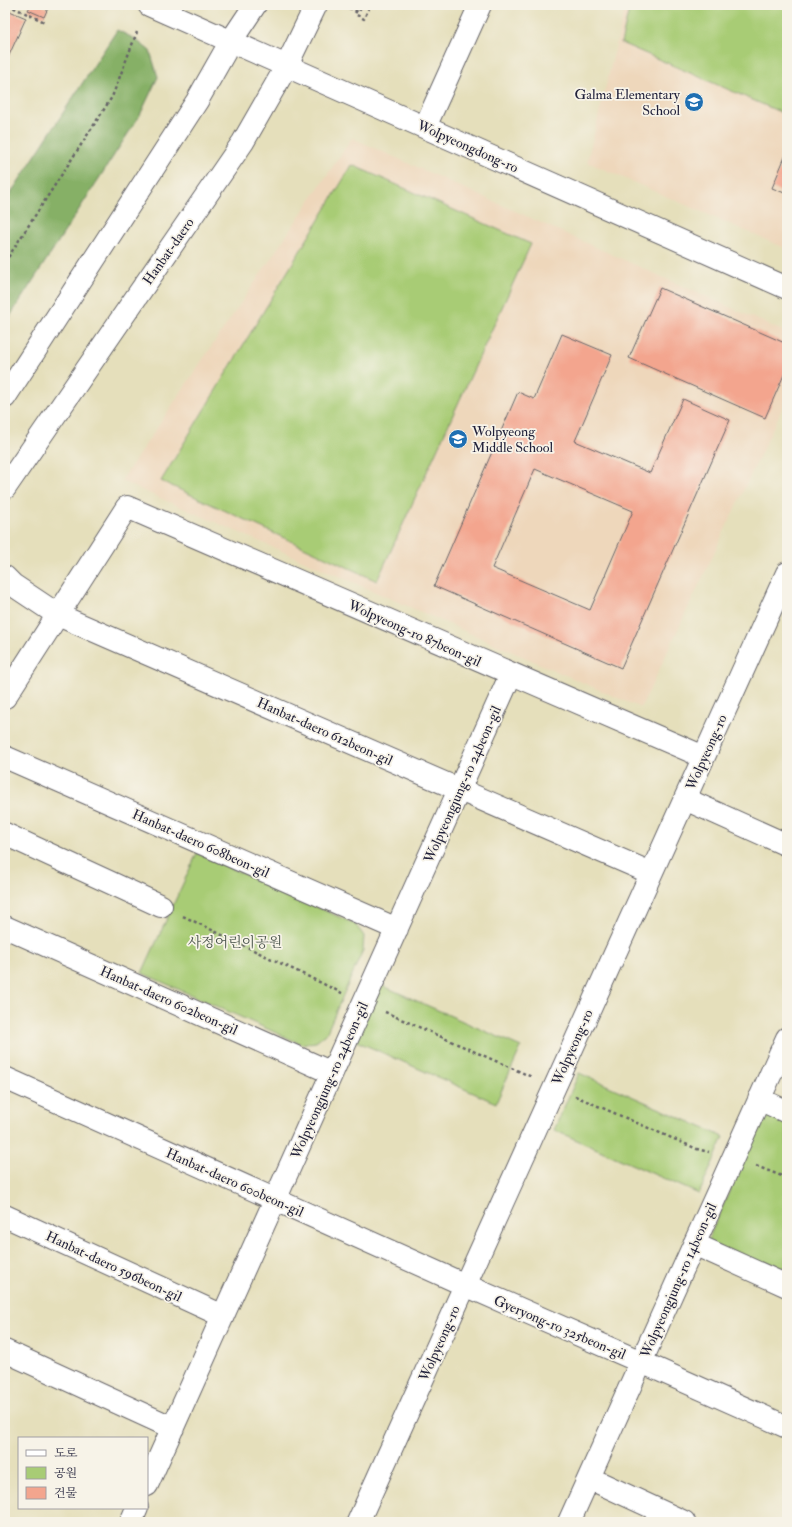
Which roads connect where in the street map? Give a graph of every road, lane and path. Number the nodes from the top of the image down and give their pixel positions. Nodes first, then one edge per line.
1 (8, 5) edge
2 (149, 5) edge
3 (255, 5) edge
4 (316, 5) edge
5 (359, 5) edge
6 (362, 5) edge
7 (370, 5) edge
8 (480, 5) edge
9 (349, 8) dead end
10 (45, 22) dead end
11 (137, 32) dead end
12 (231, 41) junction
13 (286, 66) junction
14 (425, 127) junction
15 (5, 262) edge
16 (787, 288) edge
17 (5, 397) edge
18 (5, 488) edge
19 (787, 573) edge
20 (5, 577) edge
21 (58, 615) junction
22 (511, 674) junction
23 (5, 697) edge
24 (5, 757) edge
25 (704, 757) junction
26 (459, 789) junction
27 (685, 799) junction
28 (5, 834) edge
29 (787, 845) edge
30 (651, 873) junction
31 (161, 906) joint
32 (5, 927) edge
33 (397, 929) junction
34 (364, 1003) junction
35 (787, 1038) edge
36 (332, 1073) junction
37 (5, 1078) edge
38 (555, 1087) junction
39 (759, 1099) junction
40 (787, 1112) edge
41 (733, 1157) junction
42 (787, 1178) edge
43 (275, 1200) junction
44 (5, 1216) edge
45 (694, 1244) junction
46 (465, 1285) junction
47 (787, 1286) edge
48 (223, 1316) junction
49 (5, 1352) edge
50 (641, 1362) junction
51 (787, 1427) edge
52 (173, 1428) junction
53 (589, 1478) junction
54 (148, 1483) edge
55 (137, 1509) edge
56 (131, 1522) edge
57 (358, 1522) edge
58 (569, 1522) edge
59 (684, 1522) edge

1 - 10 path
2 - 12 street, Wolpyeongdong-ro
3 - 12 street
4 - 13 street, Hanbat-daero
5 - 7 path, bridge
6 - 9 path, bridge
8 - 14 street
11 - 15 path
12 - 13 street, Wolpyeongdong-ro
12 - 17 street
13 - 14 street, Wolpyeongdong-ro
13 - 18 street, Hanbat-daero
14 - 16 street, Wolpyeongdong-ro
19 - 25 street, Wolpyeong-ro
20 - 21 street, Hanbat-daero 612beon-gil
21 - 22 street, Wolpyeong-ro 87beon-gil
21 - 23 street
21 - 26 street, Hanbat-daero 612beon-gil
22 - 25 street, Wolpyeong-ro 87beon-gil
22 - 26 street, Wolpyeongjung-ro 24beon-gil
24 - 33 street, Hanbat-daero 608beon-gil
25 - 27 street, Wolpyeong-ro
26 - 30 street, Hanbat-daero 612beon-gil
26 - 33 street, Wolpyeongjung-ro 24beon-gil
27 - 29 street
27 - 30 street, Wolpyeong-ro
28 - 31 street
30 - 38 street, Wolpyeong-ro
31 - 34 path
32 - 36 street, Hanbat-daero 602beon-gil
33 - 34 street, Wolpyeongjung-ro 24beon-gil
34 - 36 street, Wolpyeongjung-ro 24beon-gil
34 - 38 path
35 - 39 street, Wolpyeongjung-ro 14beon-gil
36 - 43 street, Wolpyeongjung-ro 24beon-gil
37 - 43 street, Hanbat-daero 600beon-gil
38 - 41 path
38 - 46 street, Wolpyeong-ro
39 - 40 street
39 - 41 street, Wolpyeongjung-ro 14beon-gil
41 - 42 path
41 - 45 street, Wolpyeongjung-ro 14beon-gil
43 - 46 street, Hanbat-daero 600beon-gil
43 - 48 street, Wolpyeongjung-ro 24beon-gil
44 - 48 street, Hanbat-daero 596beon-gil
45 - 47 street
45 - 50 street, Wolpyeongjung-ro 14beon-gil
46 - 50 street, Gyeryong-ro 325beon-gil
46 - 57 street, Wolpyeong-ro
48 - 52 street, Wolpyeongjung-ro 24beon-gil
49 - 52 street
50 - 51 street, Gyeryong-ro 325beon-gil
50 - 53 street, Wolpyeongjung-ro 14beon-gil
52 - 54 street, Wolpyeongjung-ro 24beon-gil
53 - 58 street, Wolpyeongjung-ro 14beon-gil
53 - 59 street
55 - 56 street

